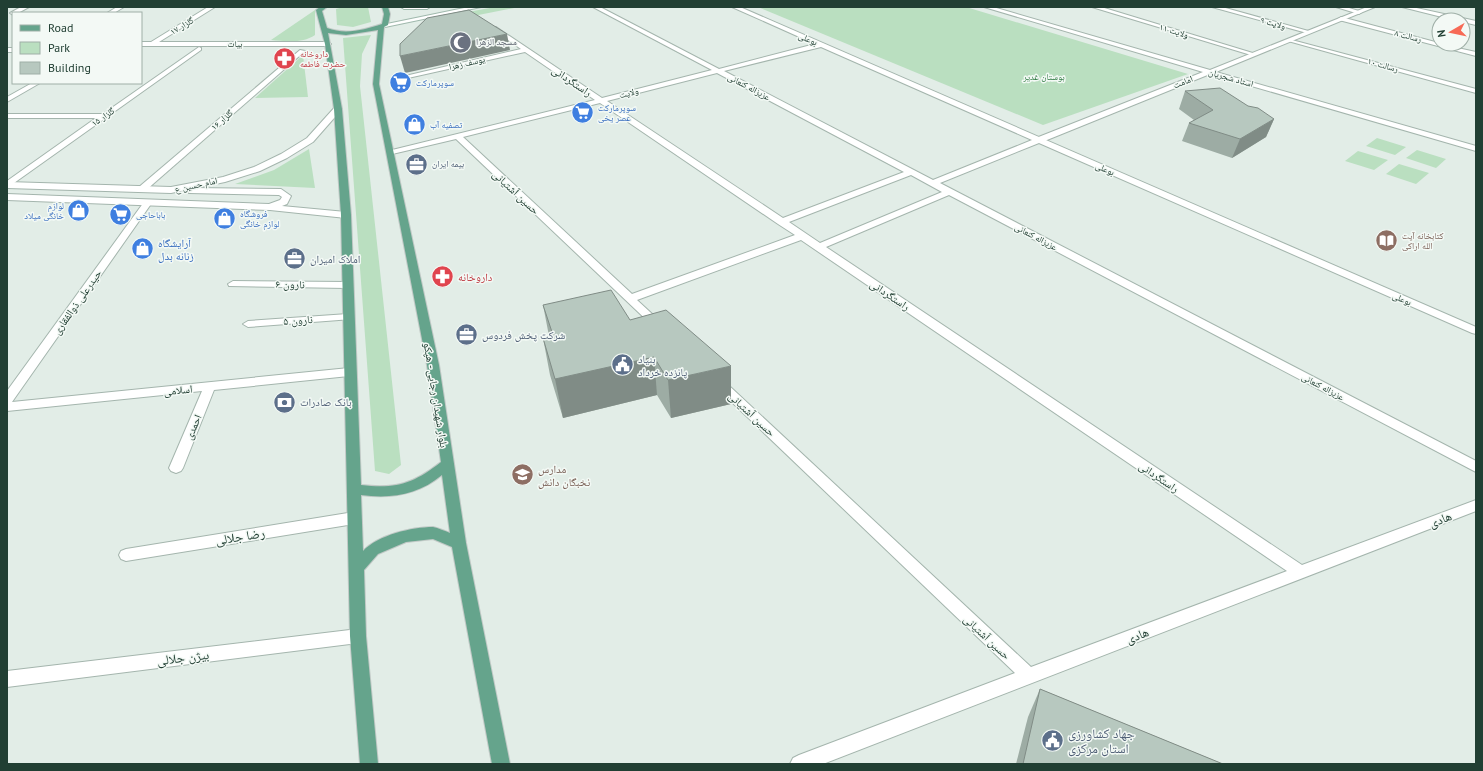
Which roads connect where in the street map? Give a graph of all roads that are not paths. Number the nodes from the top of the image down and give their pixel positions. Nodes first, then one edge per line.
1 (26, 7) edge
2 (121, 7) edge
3 (212, 7) edge
4 (385, 7) edge
5 (404, 7) edge
6 (427, 7) edge
7 (445, 7) edge
8 (478, 7) edge
9 (596, 7) edge
10 (735, 7) edge
11 (987, 7) edge
12 (1095, 7) edge
13 (1215, 7) edge
14 (1339, 7) edge
15 (1372, 7) edge
16 (1405, 7) edge
17 (320, 8) edge
18 (457, 11) junction
19 (15, 12) edge
20 (112, 12) edge
21 (1359, 12) junction
22 (1431, 13) edge
23 (1341, 19) junction
24 (486, 23) edge
25 (383, 26) junction
26 (324, 28) junction
27 (1309, 32) junction
28 (1290, 40) junction
29 (142, 44) edge
30 (152, 44) junction
31 (328, 44) junction
32 (821, 45) junction
33 (198, 49) dead end
34 (526, 50) junction
35 (302, 51) dead end
36 (1253, 54) junction
37 (1476, 54) edge
38 (718, 71) junction
39 (1210, 72) junction
40 (408, 76) dead end
41 (35, 84) edge
42 (1476, 91) edge
43 (7, 100) edge
44 (601, 100) junction
45 (338, 109) junction
46 (7, 116) edge
47 (105, 116) junction
48 (458, 136) junction
49 (1039, 140) junction
50 (1476, 149) edge
51 (391, 153) junction
52 (911, 172) junction
53 (932, 183) junction
54 (7, 185) edge
55 (142, 189) junction
56 (171, 190) junction
57 (949, 192) junction
58 (7, 197) edge
59 (147, 204) junction
60 (270, 207) junction
61 (346, 215) junction
62 (781, 222) junction
63 (802, 236) junction
64 (818, 247) junction
65 (233, 284) dead end
66 (347, 285) junction
67 (629, 299) junction
68 (348, 317) junction
69 (248, 324) dead end
70 (1476, 331) edge
71 (670, 337) edge
72 (349, 372) junction
73 (710, 375) edge
74 (210, 386) junction
75 (7, 400) edge
76 (7, 407) edge
77 (447, 464) junction
78 (1476, 467) edge
79 (176, 468) dead end
80 (353, 489) junction
81 (1476, 505) edge
82 (354, 518) junction
83 (459, 543) junction
84 (126, 555) dead end
85 (356, 568) junction
86 (1301, 572) junction
87 (358, 636) junction
88 (1029, 676) junction
89 (7, 679) edge
90 (369, 764) edge
91 (501, 764) edge
92 (799, 764) edge

1 - 19 street
2 - 20 street
3 - 30 street, گلزار ۱۷
4 - 25 main road, بلوار شهیدان رجایی - هپکو
5 - 6 street
7 - 18 street
8 - 18 street
9 - 38 street, عزیزاله کنعانی
10 - 32 street, بوعلی
11 - 39 street, استاد شجریان
12 - 36 street, ولایت ۱۱
13 - 27 street, ولایت ۹
14 - 21 street
15 - 21 street, امامت
16 - 22 street
17 - 26 main road
18 - 25 street
21 - 23 street, امامت
23 - 27 street, امامت
23 - 37 street, رسالت ۸
24 - 34 street, راستگردانی
25 - 26 main road
25 - 51 main road, بلوار شهیدان رجایی - هپکو
26 - 31 main road
27 - 28 street, امامت
28 - 36 street, امامت
28 - 42 street, رسالت ۱۰
29 - 30 street, بیات
30 - 31 street, بیات
31 - 45 main road
32 - 38 street, ولایت
32 - 49 street, بوعلی
33 - 47 street, گلزار ۱۵
34 - 40 street, یوسف زهرا
34 - 44 street, راستگردانی
35 - 55 street, گلزار ۱۶
36 - 39 street, امامت
38 - 44 street, ولایت
38 - 52 street, عزیزاله کنعانی
39 - 49 street, امامت
39 - 50 street, استاد شجریان
41 - 43 street
44 - 48 street, ولایت
44 - 62 street, راستگردانی
45 - 56 street, امام حسین ع
45 - 61 main road
46 - 47 street
47 - 54 street, گلزار ۱۵
48 - 51 street, ولایت
48 - 67 street, حسین آشتیانی
49 - 53 street, امامت
49 - 70 street, بوعلی
51 - 77 main road, بلوار شهیدان رجایی - هپکو
52 - 53 street, عزیزاله کنعانی
52 - 62 street
53 - 57 street, عزیزاله کنعانی
54 - 55 street, امام حسین ع
55 - 56 street, امام حسین ع
56 - 60 street
57 - 64 street
57 - 78 street, عزیزاله کنعانی
58 - 59 street, امام حسین ع
59 - 60 street, امام حسین ع
59 - 75 street, حیدرعلی ذوالفقاری
60 - 61 street, امام حسین ع
61 - 66 main road
62 - 63 street, راستگردانی
63 - 64 street, راستگردانی
63 - 67 street
64 - 86 street, راستگردانی
65 - 66 street, نارون ۶
66 - 68 main road
67 - 71 street, حسین آشتیانی
68 - 69 street, نارون ۵
68 - 72 main road
72 - 74 street, اسلامی
72 - 80 main road
73 - 88 street, حسین آشتیانی
74 - 76 street, اسلامی
74 - 79 street, احمدی
77 - 80 main road
77 - 83 main road, بلوار شهیدان رجایی - هپکو
80 - 82 main road
81 - 86 street, هادی
82 - 84 street, رضا جلالی
82 - 85 main road
83 - 85 main road
83 - 91 main road, بلوار شهیدان رجایی - هپکو
85 - 87 main road
86 - 88 street, هادی
87 - 89 street, بیژن جلالی
87 - 90 main road
88 - 92 street, هادی

